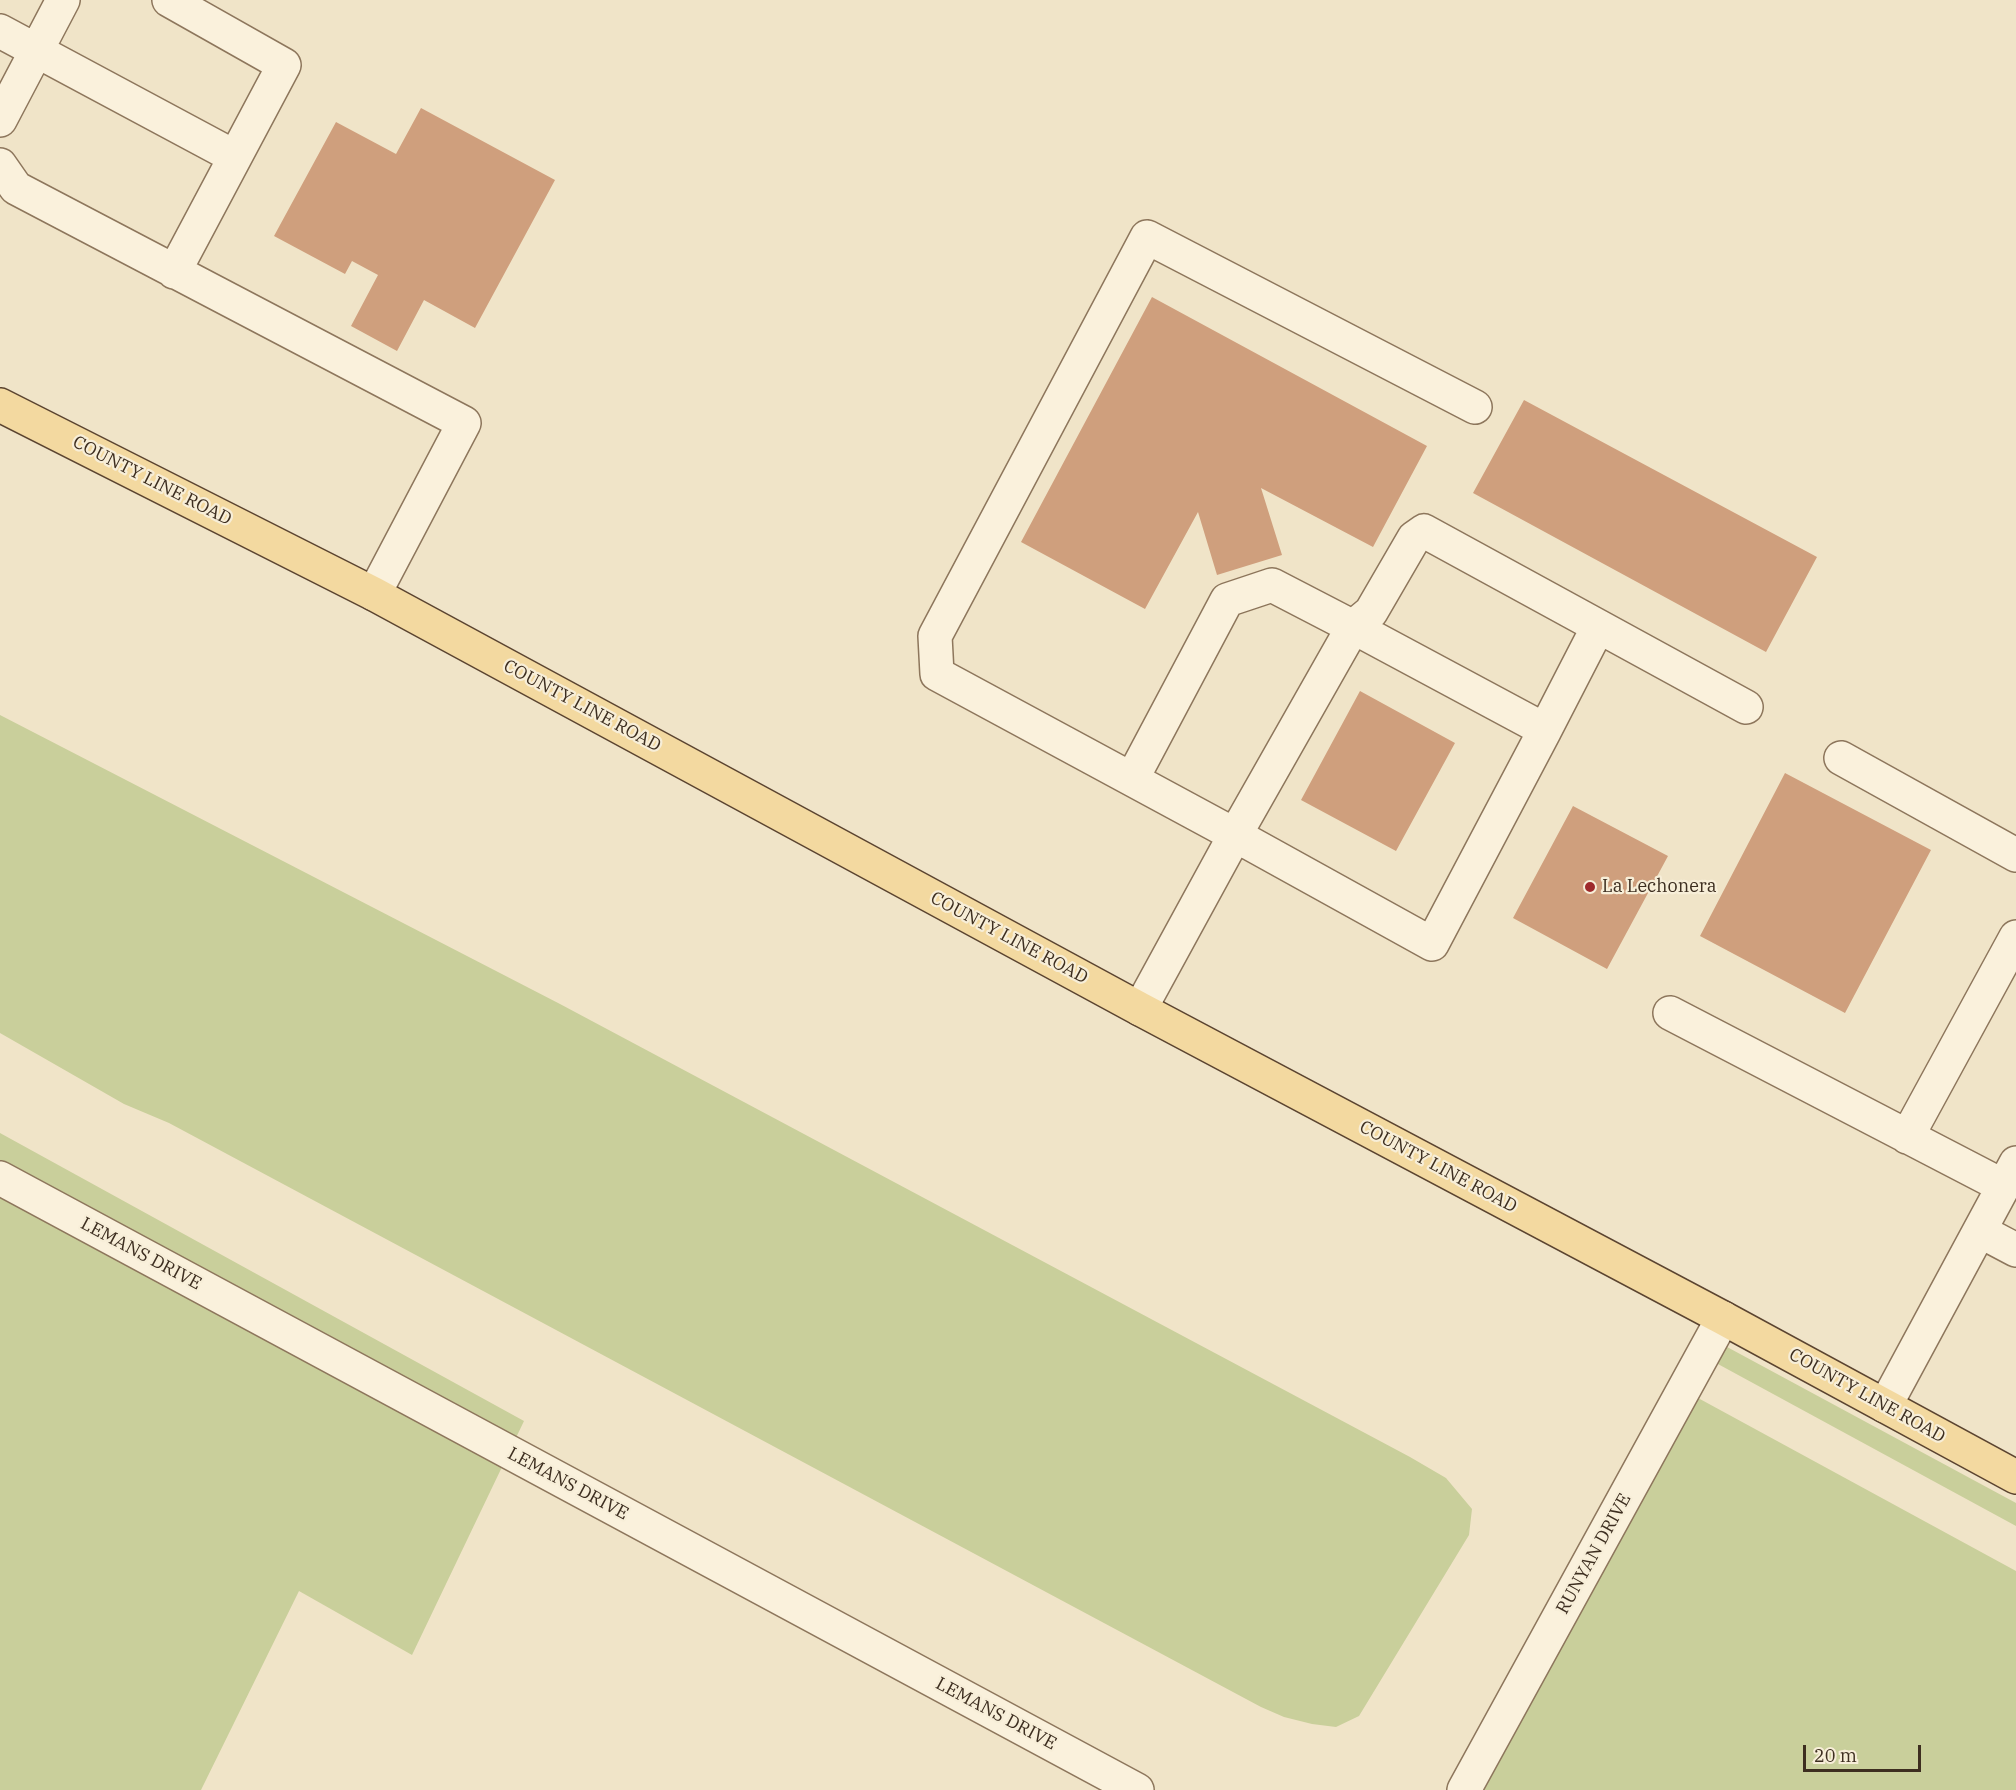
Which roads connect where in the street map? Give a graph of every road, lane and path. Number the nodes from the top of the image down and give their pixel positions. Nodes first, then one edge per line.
1 (63, 0) edge
2 (169, 0) edge
3 (0, 31) edge
4 (37, 50) junction
5 (0, 120) edge
6 (235, 157) junction
7 (0, 165) edge
8 (174, 272) junction
9 (0, 405) edge
10 (1474, 407) dead end
11 (374, 594) junction
12 (1353, 627) junction
13 (1598, 627) junction
14 (1746, 708) dead end
15 (1545, 730) junction
16 (1841, 759) dead end
17 (1132, 779) junction
18 (1235, 835) junction
19 (2016, 855) edge
20 (2016, 937) edge
21 (1140, 1009) junction
22 (1670, 1013) dead end
23 (1908, 1137) junction
24 (2010, 1175) edge
25 (0, 1178) edge
26 (1980, 1231) junction
27 (2016, 1250) edge
28 (1723, 1318) junction
29 (1885, 1406) junction
30 (2016, 1477) edge
31 (1137, 1790) edge
32 (1464, 1790) edge

1 - 4 street
2 - 6 street
3 - 4 street
4 - 5 street
4 - 6 street
6 - 8 street
7 - 8 street
8 - 11 street
9 - 11 main road, COUNTY LINE ROAD
10 - 17 street
11 - 21 main road, COUNTY LINE ROAD
12 - 13 street
12 - 15 street
12 - 17 street
12 - 18 street
13 - 14 street
13 - 15 street
15 - 18 street
16 - 19 street
17 - 18 street
18 - 21 street
20 - 23 street
21 - 28 main road, COUNTY LINE ROAD
22 - 23 street
23 - 24 street
24 - 26 street
25 - 31 street, LEMANS DRIVE
26 - 27 street
26 - 29 street
28 - 29 main road, COUNTY LINE ROAD
28 - 32 street, RUNYAN DRIVE
29 - 30 main road, COUNTY LINE ROAD

